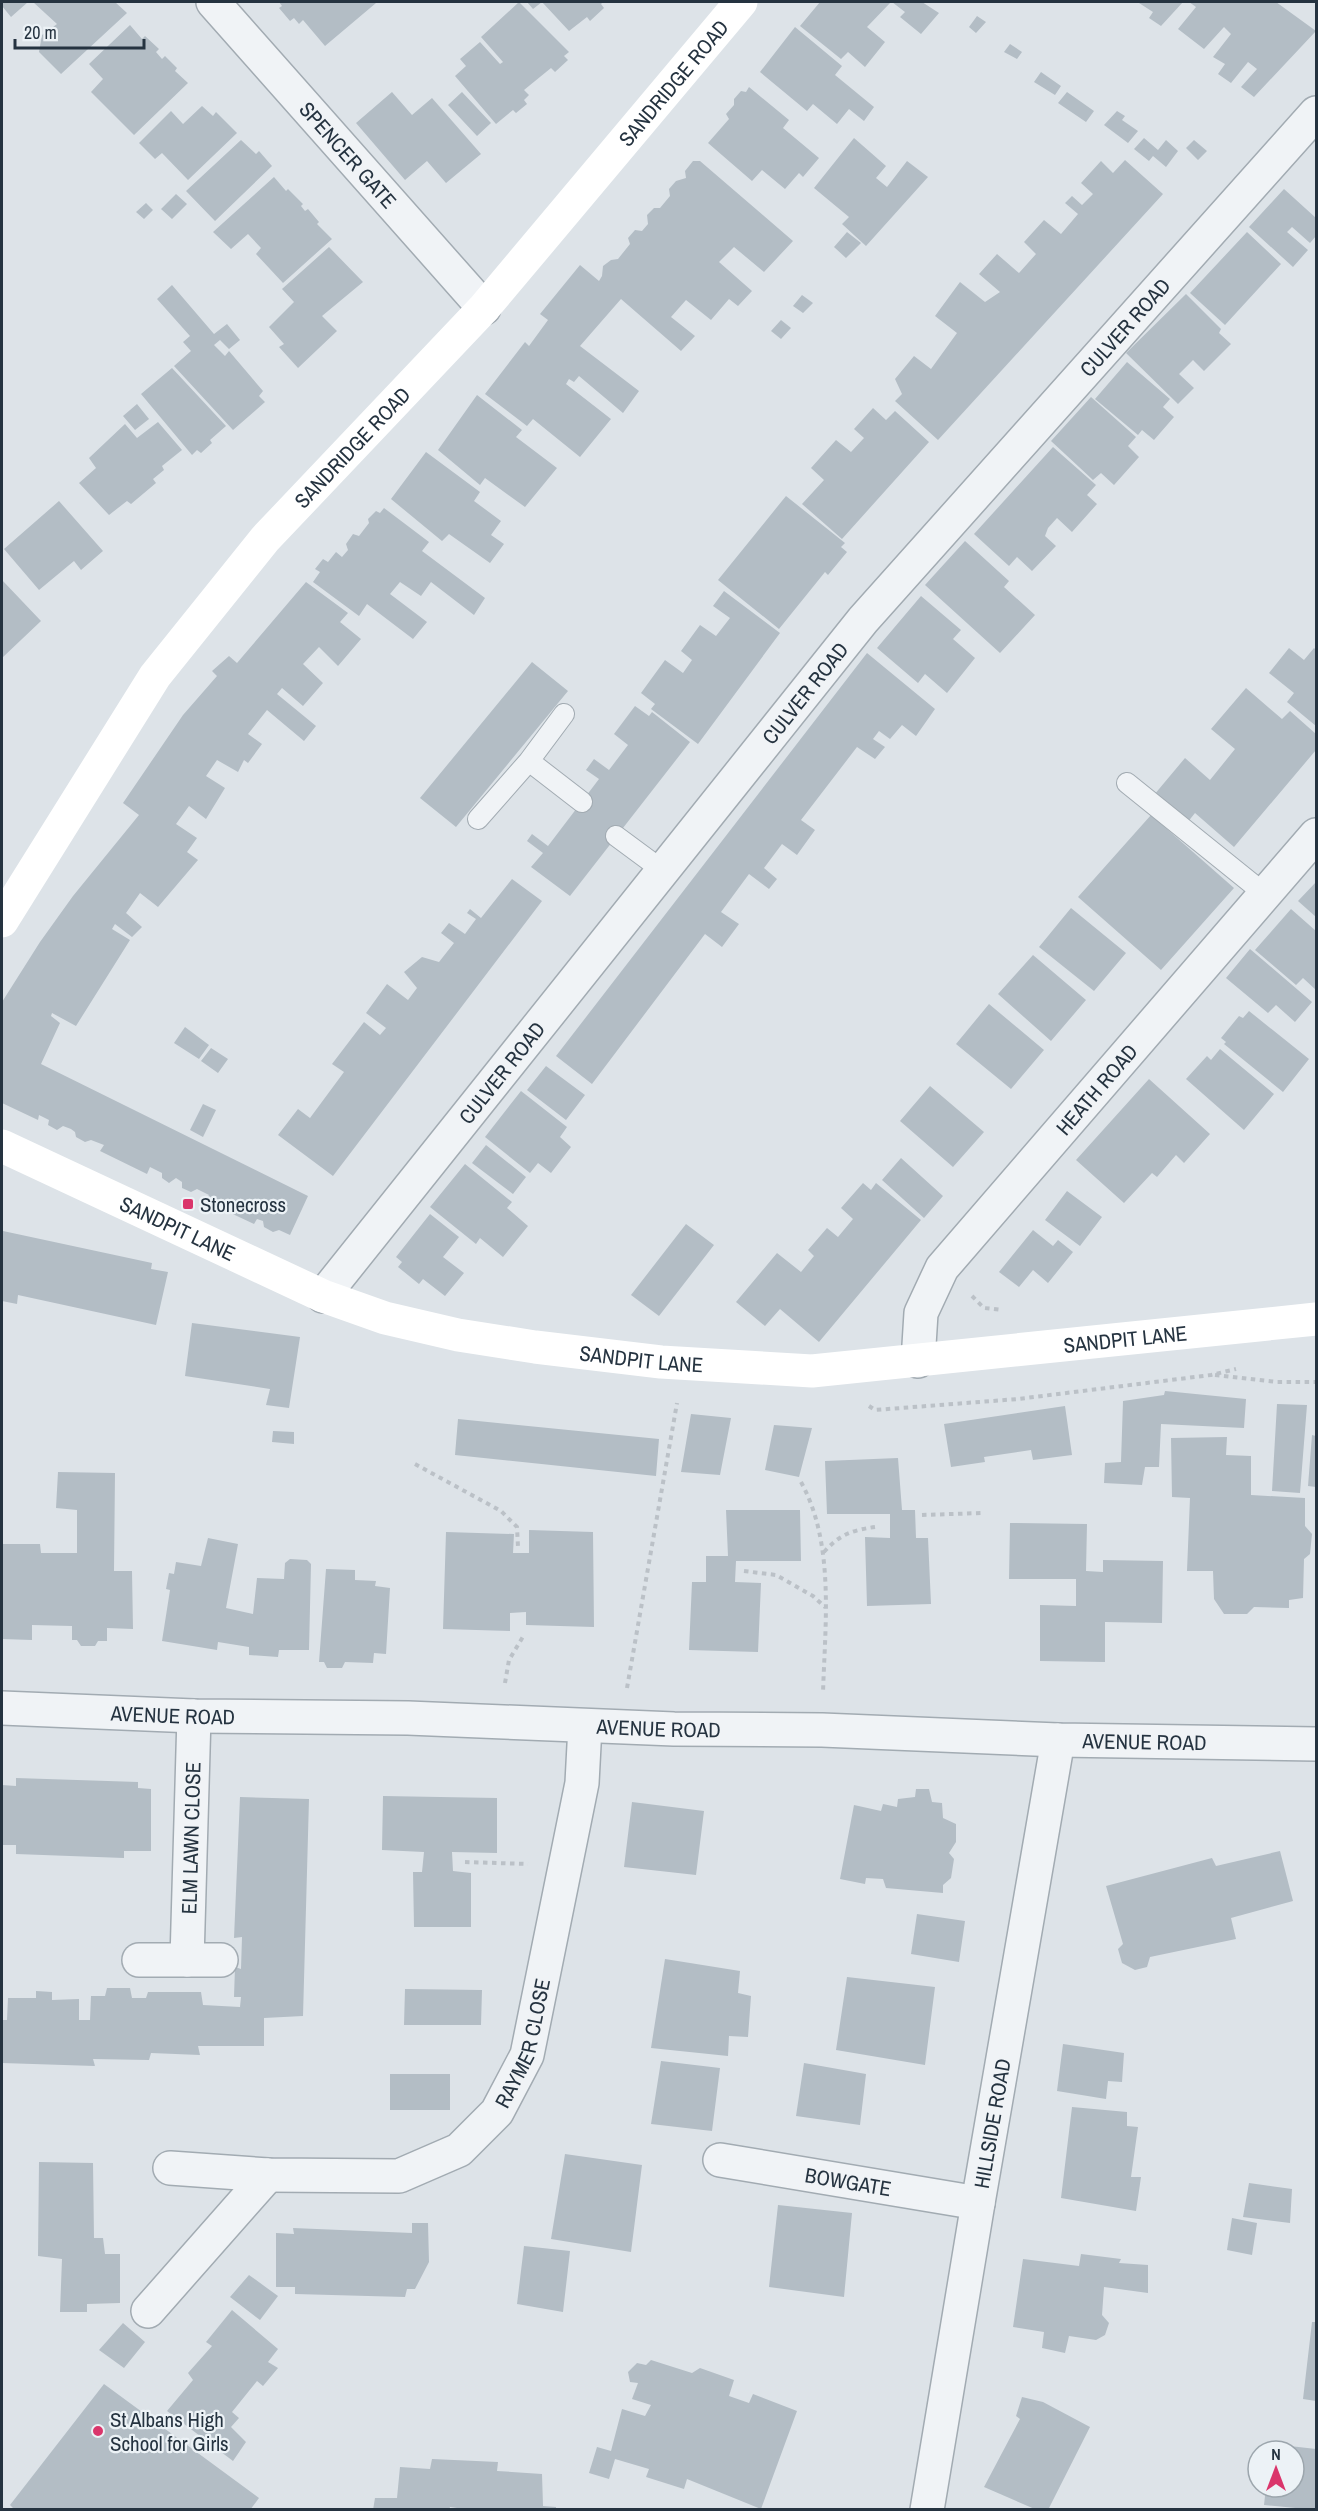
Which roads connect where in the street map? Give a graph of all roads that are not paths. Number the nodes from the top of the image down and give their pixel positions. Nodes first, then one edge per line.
1 (213, 2) edge
2 (741, 2) edge
3 (1317, 113) edge
4 (484, 308) junction
5 (564, 714) dead end
6 (529, 761) junction
7 (1127, 783) dead end
8 (582, 802) dead end
9 (478, 819) dead end
10 (1317, 835) edge
11 (616, 836) dead end
12 (662, 870) junction
13 (1266, 895) junction
14 (2, 921) edge
15 (2, 1146) edge
16 (323, 1296) junction
17 (1317, 1319) edge
18 (918, 1360) junction
19 (2, 1708) edge
20 (194, 1716) junction
21 (585, 1726) junction
22 (1058, 1740) junction
23 (1317, 1744) edge
24 (139, 1960) dead end
25 (187, 1960) junction
26 (221, 1960) dead end
27 (720, 2160) dead end
28 (170, 2168) dead end
29 (268, 2175) junction
30 (978, 2203) junction
31 (148, 2311) dead end
32 (927, 2510) edge

1 - 4 street, SPENCER GATE
2 - 4 street, SANDRIDGE ROAD
3 - 12 street, CULVER ROAD
4 - 14 street, SANDRIDGE ROAD
5 - 6 lane
6 - 8 lane
6 - 9 lane
7 - 13 lane
10 - 13 street, HEATH ROAD
11 - 12 lane
12 - 16 street, CULVER ROAD
13 - 18 street, HEATH ROAD
15 - 16 street, SANDPIT LANE
16 - 18 street, SANDPIT LANE
17 - 18 street, SANDPIT LANE
19 - 20 street, AVENUE ROAD
20 - 21 street, AVENUE ROAD
20 - 25 street, ELM LAWN CLOSE
21 - 22 street, AVENUE ROAD
21 - 29 street, RAYMER CLOSE
22 - 23 street, AVENUE ROAD
22 - 30 street, HILLSIDE ROAD
24 - 25 street
25 - 26 street
27 - 30 street, BOWGATE
28 - 29 street, RAYMER CLOSE
29 - 31 street
30 - 32 street, HILLSIDE ROAD

